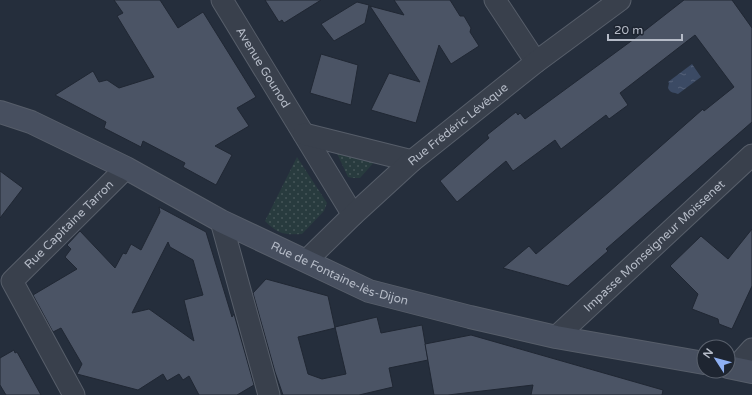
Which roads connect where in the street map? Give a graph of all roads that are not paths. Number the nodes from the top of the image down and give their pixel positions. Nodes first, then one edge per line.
1 (222, 0) edge
2 (495, 0) edge
3 (620, 0) edge
4 (536, 62) junction
5 (0, 112) edge
6 (304, 134) junction
7 (752, 155) edge
8 (412, 162) junction
9 (126, 168) junction
10 (353, 215) junction
11 (221, 221) junction
12 (307, 260) junction
13 (6, 287) edge
14 (556, 337) junction
15 (752, 349) edge
16 (696, 362) edge
17 (738, 369) edge
18 (74, 395) edge
19 (268, 395) edge

1 - 6 street, Avenue Gounod
2 - 4 street
3 - 4 street, Rue Frédéric Lévêque
4 - 8 street, Rue Frédéric Lévêque
5 - 9 street, Rue de Fontaine-lès-Dijon
6 - 8 street
6 - 10 street, Avenue Gounod
7 - 14 street, Impasse Monseigneur Moissenet
8 - 10 street, Rue Frédéric Lévêque
9 - 11 street, Rue de Fontaine-lès-Dijon
9 - 13 street, Rue Capitaine Tarron
10 - 12 street, Rue Frédéric Lévêque
11 - 12 street, Rue de Fontaine-lès-Dijon
11 - 19 street
12 - 14 street, Rue de Fontaine-lès-Dijon
13 - 18 street, Rue Capitaine Tarron
14 - 16 street, Rue de Fontaine-lès-Dijon
15 - 17 street

